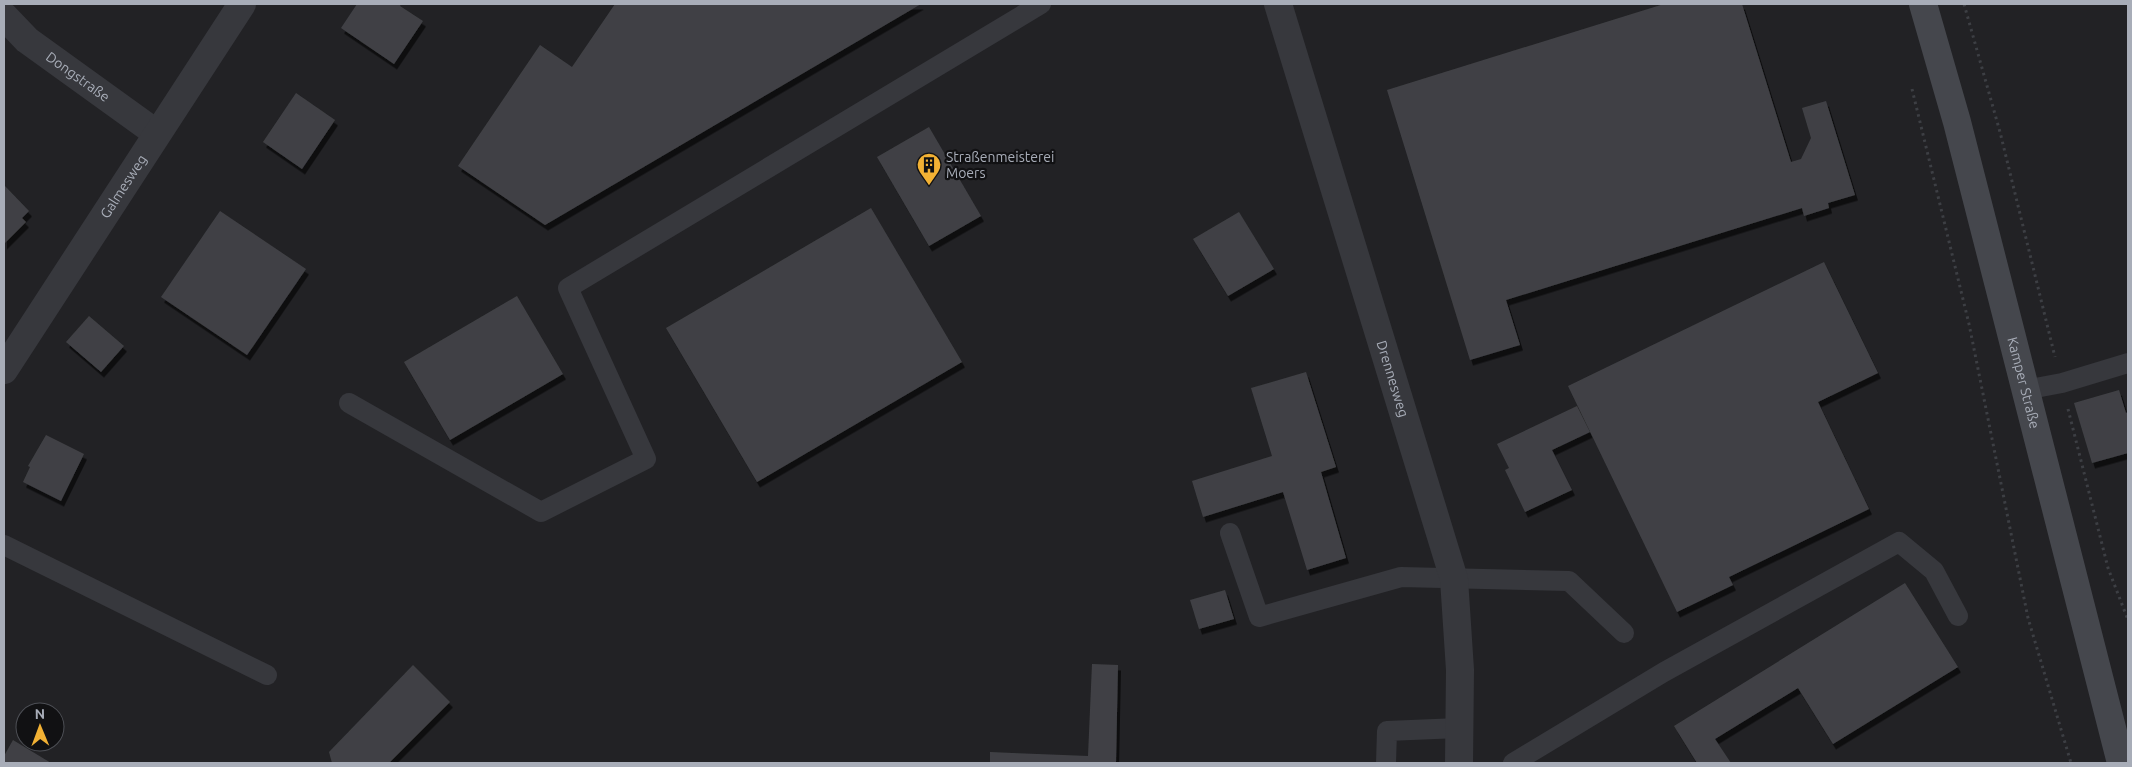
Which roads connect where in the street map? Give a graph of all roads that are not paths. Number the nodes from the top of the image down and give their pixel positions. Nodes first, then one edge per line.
1 (242, 4) edge
2 (1041, 4) edge
3 (1278, 4) edge
4 (1922, 4) edge
5 (4, 16) edge
6 (156, 133) junction
7 (2128, 363) edge
8 (4, 370) edge
9 (2026, 390) junction
10 (349, 403) dead end
11 (1230, 533) dead end
12 (4, 545) edge
13 (1454, 579) junction
14 (1958, 616) dead end
15 (1624, 633) dead end
16 (267, 675) dead end
17 (1459, 728) junction
18 (1386, 763) edge
19 (1459, 763) edge
20 (1513, 763) edge
21 (2121, 763) edge

1 - 6 street, Galmesweg
2 - 10 lane
3 - 13 street, Drennesweg
4 - 9 main road, Kamper Straße
5 - 6 street, Dongstraße
6 - 8 street, Galmesweg
7 - 9 lane
9 - 21 main road, Kamper Straße
11 - 13 lane
12 - 16 lane
13 - 15 lane
13 - 17 street, Drennesweg
14 - 20 lane
17 - 18 lane
17 - 19 street, Drennesweg

